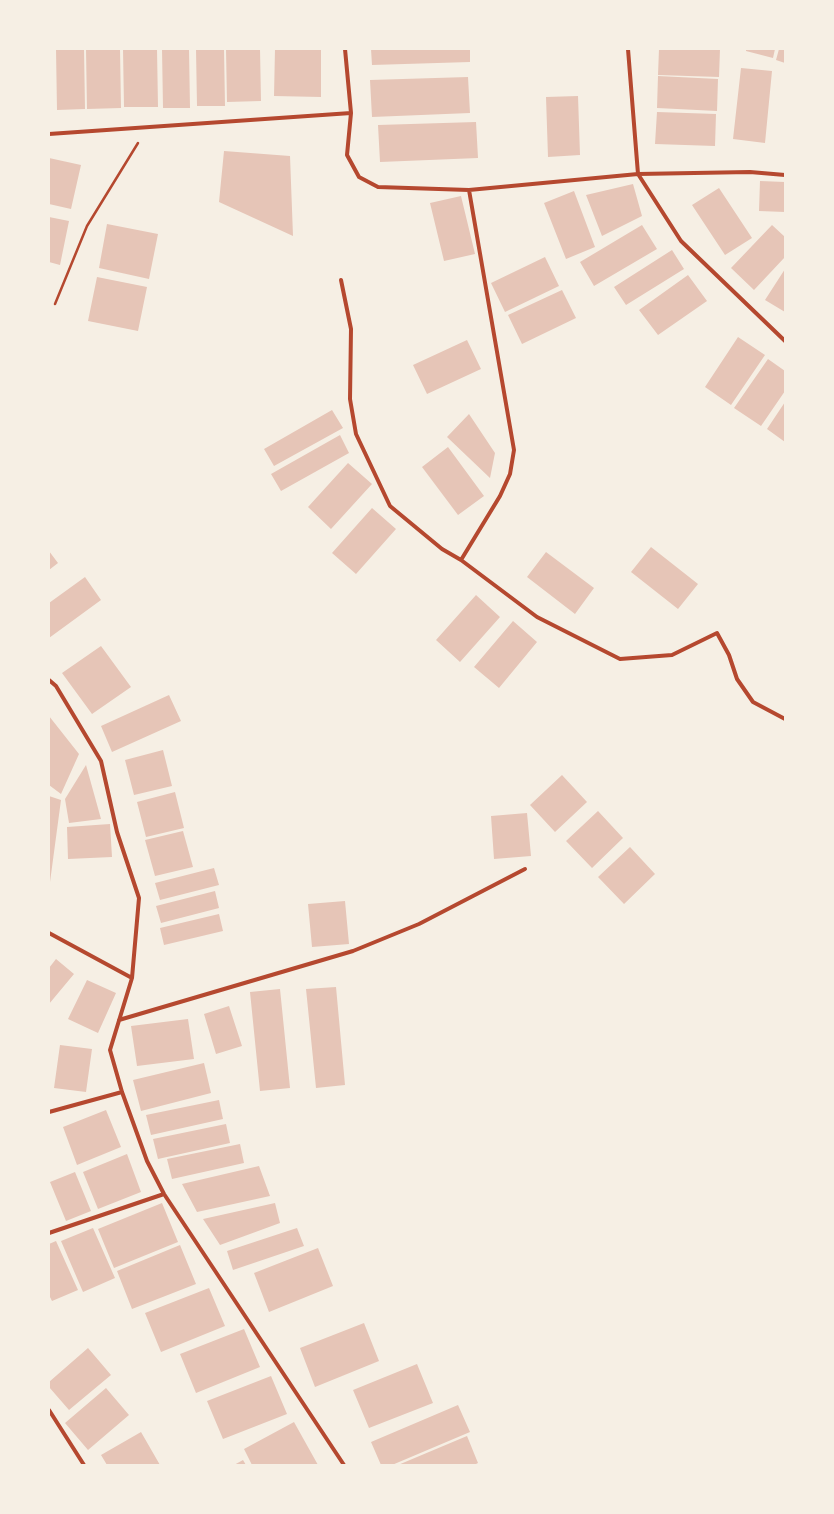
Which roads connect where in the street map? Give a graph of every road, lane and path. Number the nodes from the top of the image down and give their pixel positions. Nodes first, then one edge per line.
1 (345, 49) edge
2 (628, 49) edge
3 (351, 113) junction
4 (148, 128) junction
5 (49, 134) edge
6 (638, 174) junction
7 (785, 175) edge
8 (469, 190) junction
9 (340, 280) dead end
10 (55, 304) dead end
11 (785, 341) edge
12 (461, 560) junction
13 (49, 680) edge
14 (785, 719) edge
15 (525, 870) dead end
16 (49, 933) edge
17 (132, 978) junction
18 (119, 1020) junction
19 (122, 1092) junction
20 (49, 1112) edge
21 (164, 1194) junction
22 (49, 1233) edge
23 (49, 1410) edge
24 (84, 1465) edge
25 (344, 1465) edge

1 - 3 street
2 - 6 street
3 - 4 street
3 - 8 street
4 - 5 street
4 - 10 path
6 - 7 street
6 - 8 street
6 - 11 street
8 - 12 street
9 - 12 street
12 - 14 street
13 - 17 street
15 - 18 street
16 - 17 street
17 - 18 street
18 - 19 street
19 - 20 street
19 - 21 street
21 - 22 street
21 - 25 street
23 - 24 street

